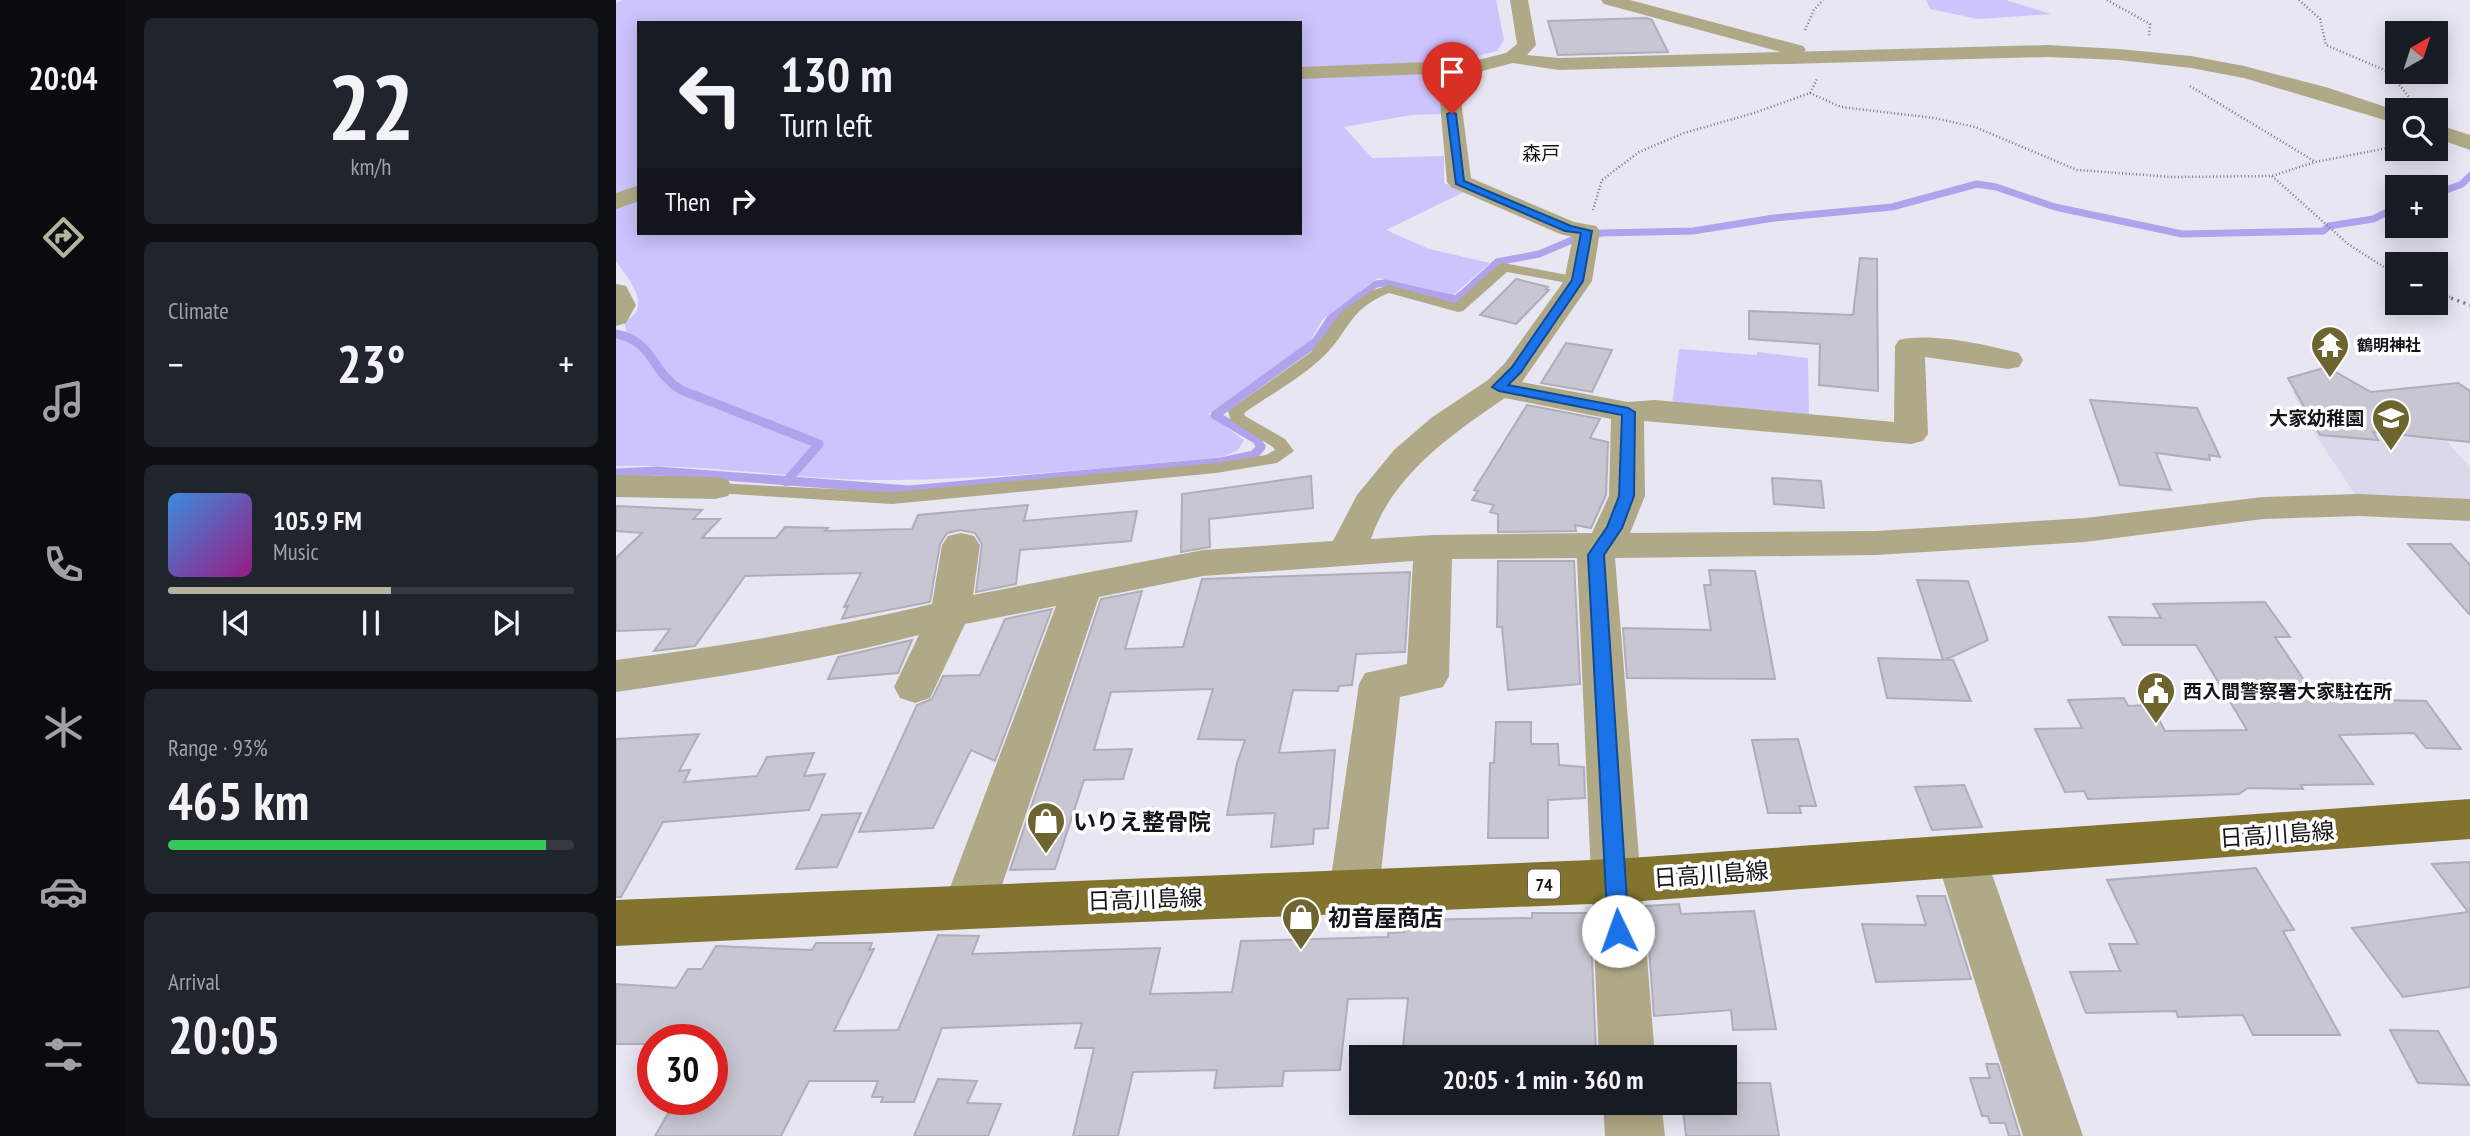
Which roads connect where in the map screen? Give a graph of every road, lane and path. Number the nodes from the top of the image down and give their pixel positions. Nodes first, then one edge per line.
1 (1519, 0) edge
2 (1610, 0) edge
3 (1823, 0) edge
4 (2299, 0) edge
5 (1796, 50) joint
6 (1513, 57) junction
7 (1447, 69) junction
8 (1302, 72) edge
9 (2409, 98) edge
10 (2385, 114) edge
11 (2448, 135) edge
12 (2470, 142) edge
13 (2385, 149) edge
14 (2272, 176) junction
15 (637, 193) edge
16 (616, 202) edge
17 (1587, 231) junction
18 (2385, 270) edge
19 (1578, 281) junction
20 (616, 292) edge
21 (2448, 297) edge
22 (2470, 305) edge
23 (616, 317) edge
24 (2008, 360) dead end
25 (1499, 387) junction
26 (1628, 412) junction
27 (616, 486) edge
28 (715, 488) joint
29 (2470, 510) edge
30 (961, 545) dead end
31 (1602, 545) junction
32 (1433, 547) junction
33 (1349, 552) junction
34 (1083, 586) junction
35 (950, 613) junction
36 (616, 676) edge
37 (915, 687) dead end
38 (2470, 819) edge
39 (1961, 857) junction
40 (1615, 881) junction
41 (1354, 891) junction
42 (969, 906) junction
43 (616, 923) edge
44 (1626, 1045) edge
45 (1633, 1115) edge
46 (1635, 1136) edge
47 (2053, 1136) edge

1 - 6 street
2 - 5 street
3 - 5 path
4 - 9 path
6 - 7 street
6 - 10 street
7 - 8 street
7 - 17 street
11 - 12 street
13 - 14 path
14 - 17 path
14 - 18 path
15 - 16 street
17 - 19 street
19 - 25 street
19 - 28 lane
20 - 23 street
21 - 22 path
24 - 26 street
25 - 26 street
25 - 33 street
26 - 31 street
27 - 28 street
29 - 31 street
30 - 35 street
31 - 32 street
31 - 40 street
32 - 33 street
32 - 41 street
33 - 34 street
34 - 35 street
34 - 42 street
35 - 36 street
35 - 37 street
38 - 39 main road, 日高川島線 / 74
39 - 40 main road, 日高川島線 / 74
39 - 47 street
40 - 41 main road, 日高川島線 / 74
40 - 44 street
41 - 42 main road, 日高川島線 / 74
42 - 43 main road, 日高川島線 / 74
45 - 46 street

